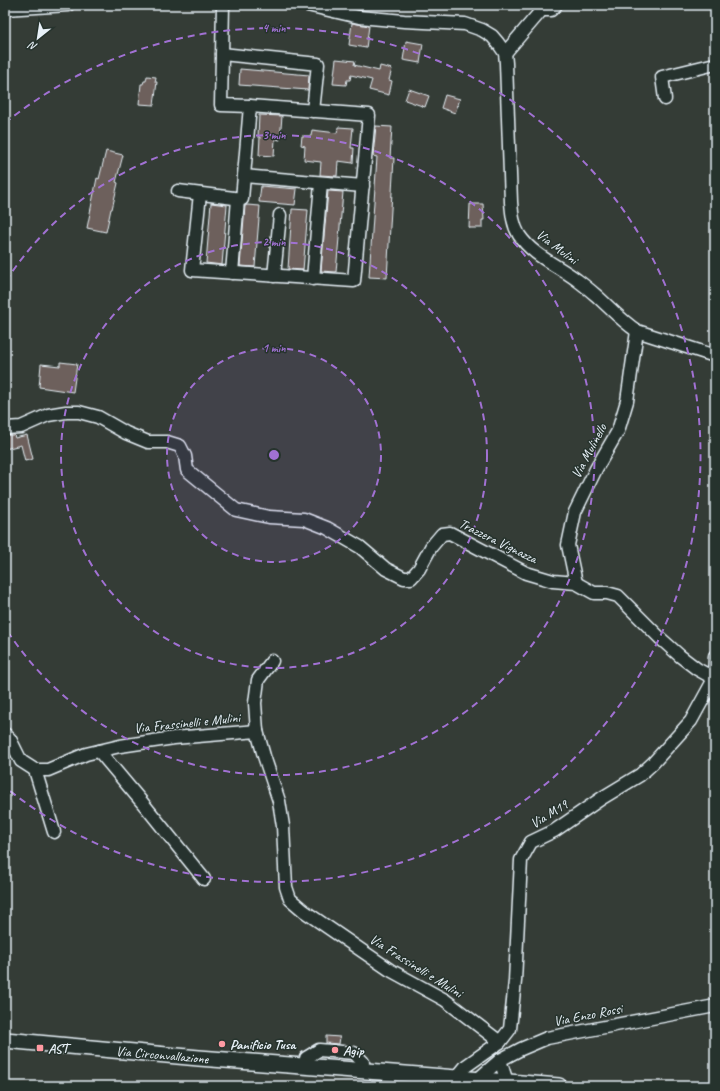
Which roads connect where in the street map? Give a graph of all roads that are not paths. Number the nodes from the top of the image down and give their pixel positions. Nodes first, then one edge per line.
1 (68, 5) edge
2 (223, 5) edge
3 (307, 5) edge
4 (556, 5) edge
5 (544, 8) edge
6 (5, 9) edge
7 (340, 9) edge
8 (504, 53) junction
9 (222, 54) junction
10 (715, 64) edge
11 (665, 99) dead end
12 (250, 106) junction
13 (314, 111) junction
14 (244, 176) junction
15 (321, 183) junction
16 (363, 186) junction
17 (178, 191) dead end
18 (200, 194) junction
19 (238, 199) junction
20 (280, 215) dead end
21 (232, 273) junction
22 (274, 276) junction
23 (313, 278) junction
24 (637, 332) junction
25 (715, 356) edge
26 (5, 428) edge
27 (576, 582) junction
28 (715, 656) edge
29 (272, 661) dead end
30 (714, 679) edge
31 (257, 731) junction
32 (5, 734) edge
33 (99, 751) junction
34 (35, 770) junction
35 (54, 832) dead end
36 (204, 880) dead end
37 (715, 1006) edge
38 (5, 1040) edge
39 (500, 1042) junction
40 (500, 1060) junction
41 (457, 1078) junction
42 (478, 1079) junction
43 (506, 1082) junction
44 (559, 1086) edge

1 - 6 street
2 - 9 street
3 - 7 street
4 - 5 street
5 - 8 street
7 - 8 street
8 - 24 street, Via Mulini
9 - 12 street
9 - 13 street
10 - 11 street
12 - 13 street
12 - 14 street
13 - 16 street
14 - 15 street
14 - 19 street
15 - 16 street
15 - 23 street
16 - 23 street
17 - 18 street
18 - 19 street
18 - 21 street
19 - 21 street
20 - 22 street
21 - 22 street
22 - 23 street
24 - 25 street, Via Mulini
24 - 27 street, Via Mulinello
26 - 27 street, Trazzera Vignazza
27 - 30 street
28 - 30 street, Via M19
29 - 31 street
30 - 39 street, Via M19
31 - 33 street, Via Frassinelli e Mulini
31 - 39 street, Via Frassinelli e Mulini
32 - 34 street
33 - 34 street, Via Frassinelli e Mulini
33 - 36 street
34 - 35 street
37 - 40 street, Via Enzo Rossi
38 - 41 main road, Via Circonvallazione
39 - 41 street, Via M19
40 - 42 street, Via Enzo Rossi
40 - 43 street
41 - 42 main road, Via Circonvallazione
42 - 43 main road, Via Circonvallazione
43 - 44 main road, Via Circonvallazione

